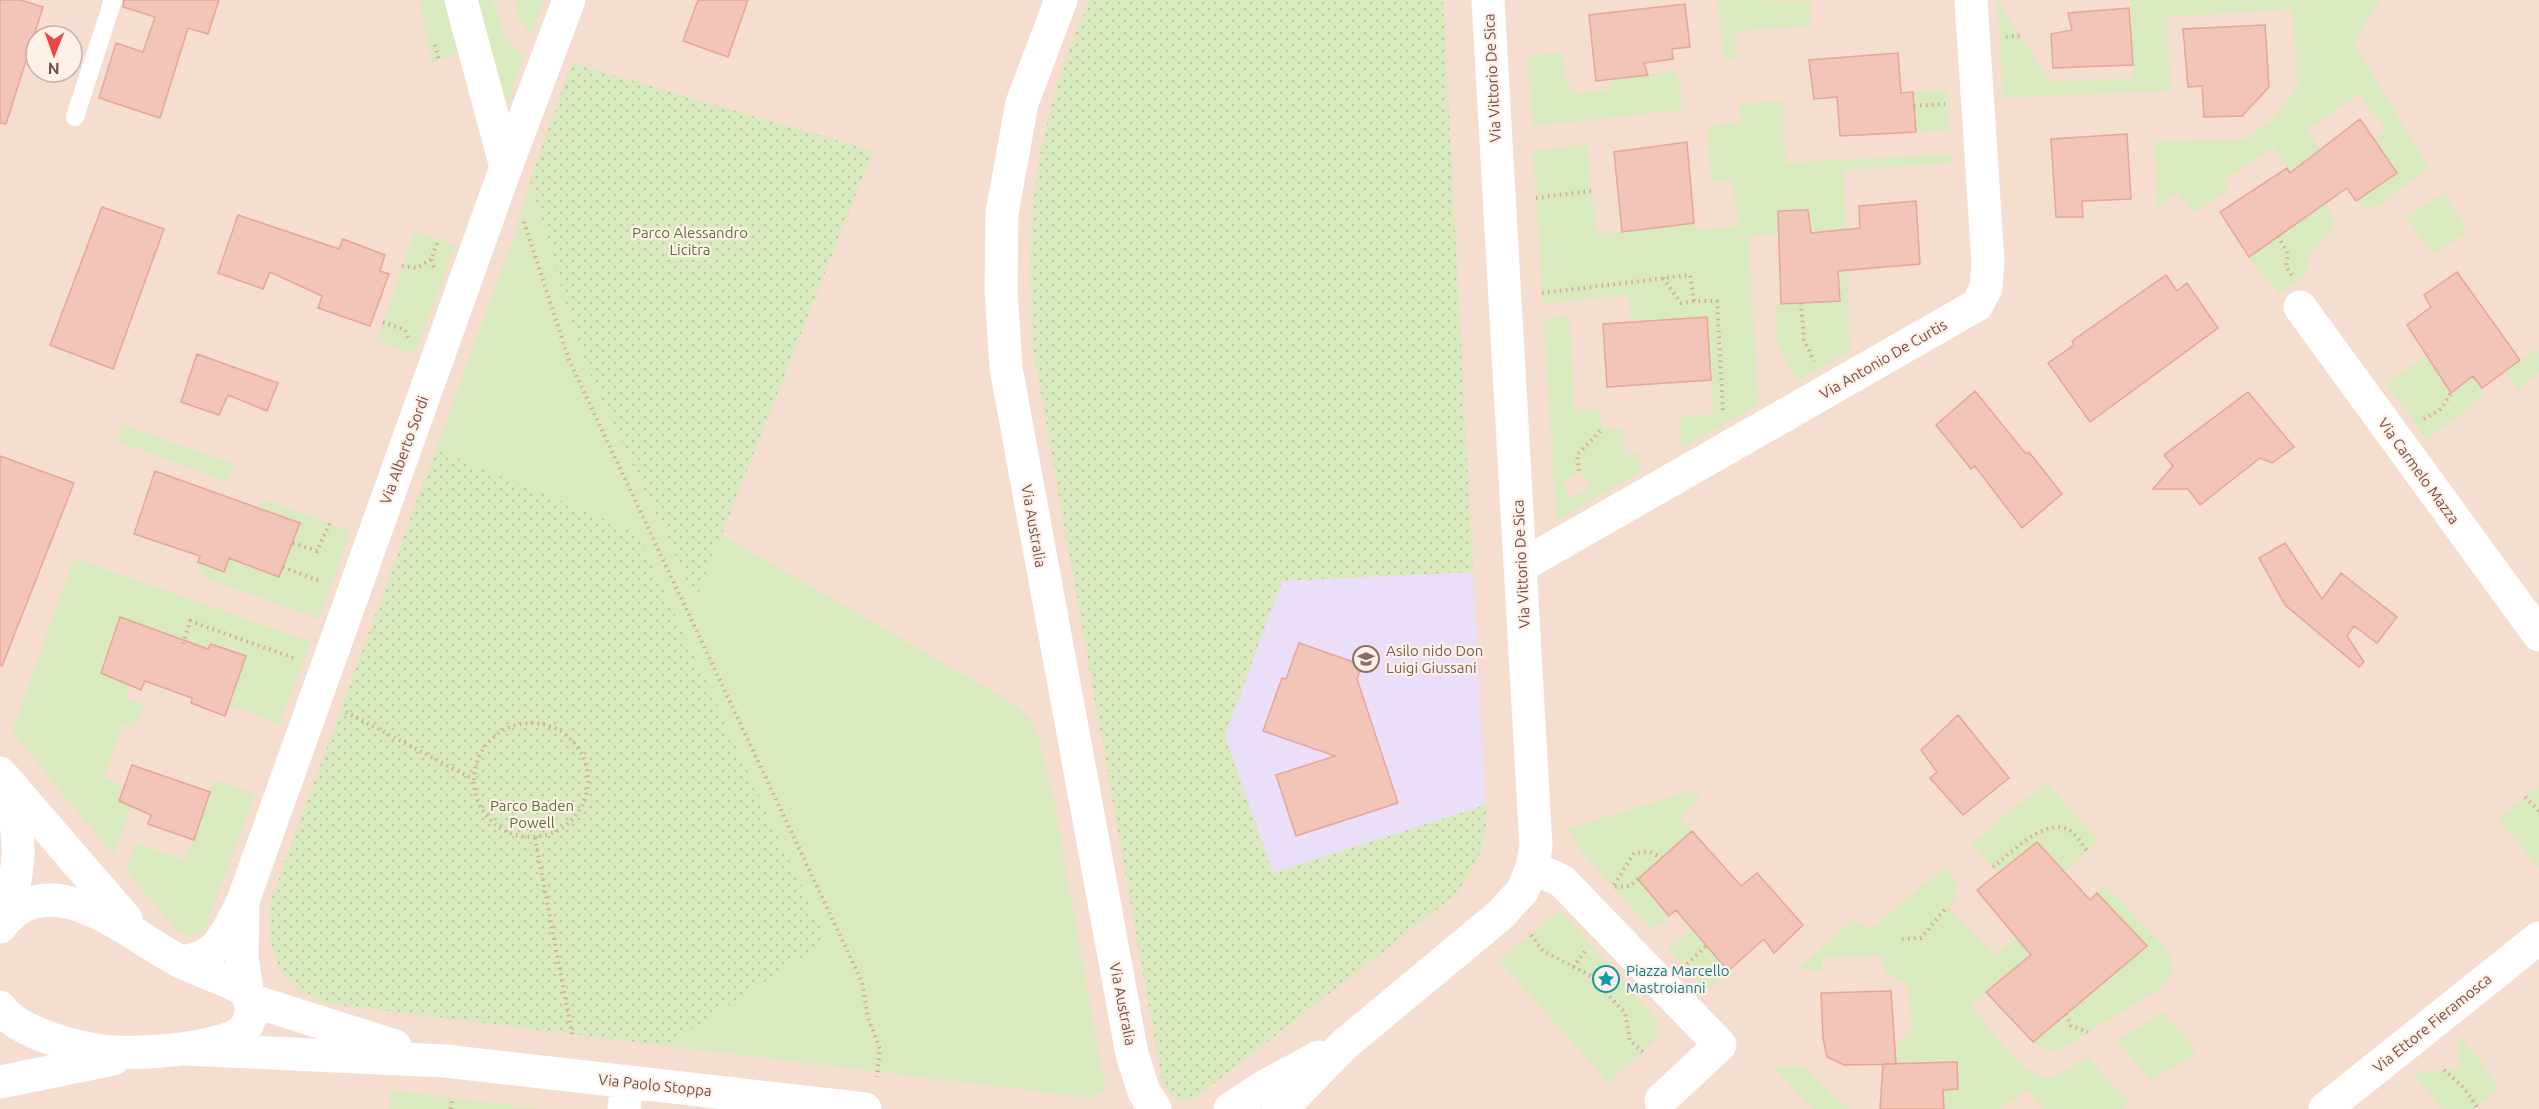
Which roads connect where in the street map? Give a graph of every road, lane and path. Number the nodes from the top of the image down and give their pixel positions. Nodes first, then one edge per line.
1 (113, 0) edge
2 (461, 0) edge
3 (568, 0) edge
4 (1061, 0) edge
5 (1488, 0) edge
6 (1971, 0) edge
7 (1949, 104) dead end
8 (1914, 106) dead end
9 (75, 117) dead end
10 (506, 167) junction
11 (1592, 191) dead end
12 (1536, 198) dead end
13 (2278, 236) dead end
14 (431, 259) dead end
15 (402, 266) dead end
16 (1664, 278) junction
17 (1542, 293) dead end
18 (1694, 301) junction
19 (1801, 303) dead end
20 (2300, 307) joint
21 (383, 322) dead end
22 (410, 342) dead end
23 (1818, 369) dead end
24 (2451, 393) dead end
25 (1724, 412) dead end
26 (2416, 425) dead end
27 (1602, 429) dead end
28 (1579, 471) dead end
29 (330, 523) dead end
30 (292, 543) dead end
31 (1521, 566) junction
32 (283, 567) dead end
33 (331, 585) dead end
34 (2539, 635) edge
35 (183, 644) dead end
36 (303, 661) dead end
37 (341, 709) dead end
38 (1, 774) edge
39 (473, 779) junction
40 (2525, 797) dead end
41 (2539, 811) edge
42 (535, 838) junction
43 (2087, 851) dead end
44 (1662, 858) dead end
45 (1532, 867) junction
46 (1993, 867) dead end
47 (1638, 879) dead end
48 (243, 901) junction
49 (1947, 907) dead end
50 (1, 925) edge
51 (1530, 935) dead end
52 (2539, 938) edge
53 (1902, 939) dead end
54 (144, 940) junction
55 (1590, 944) dead end
56 (1706, 946) dead end
57 (181, 962) junction
58 (1573, 967) junction
59 (1685, 967) dead end
60 (249, 998) junction
61 (2066, 1014) dead end
62 (11, 1018) edge
63 (2088, 1032) dead end
64 (572, 1034) dead end
65 (1345, 1044) junction
66 (185, 1049) junction
67 (153, 1052) junction
68 (1643, 1052) dead end
69 (1132, 1054) junction
70 (445, 1061) junction
71 (2444, 1070) dead end
72 (877, 1079) dead end
73 (0, 1080) edge
74 (626, 1096) edge
75 (452, 1098) dead end
76 (1661, 1100) dead end
77 (2477, 1107) dead end
78 (451, 1109) edge
79 (865, 1109) edge
80 (1131, 1109) edge
81 (1155, 1109) edge
82 (1230, 1109) edge
83 (1278, 1109) edge
84 (2325, 1109) edge

1 - 9 lane
2 - 10 street
3 - 10 street, Via Alberto Sordi
4 - 69 street, Via Australia
5 - 31 street, Via Vittorio De Sica
6 - 31 street, Via Antonio De Curtis
7 - 8 path
10 - 48 street, Via Alberto Sordi
10 - 72 path
11 - 12 path
13 - 20 path
14 - 15 path
16 - 17 path
16 - 18 path
16 - 18 path
18 - 25 path
19 - 23 path
20 - 34 street, Via Carmelo Mazza
21 - 22 path
24 - 26 path
27 - 28 path
29 - 30 path
31 - 45 street, Via Vittorio De Sica
32 - 33 path
35 - 36 path
37 - 39 path
38 - 50 street
38 - 54 street
39 - 42 path
39 - 42 path
40 - 41 path
42 - 64 path
43 - 46 path
44 - 47 path
45 - 65 street, Via Vittorio De Sica
45 - 76 street
48 - 57 street, Via Alberto Sordi
48 - 60 street, Via Alberto Sordi
49 - 53 path
50 - 54 street, Via Paolo Stoppa
51 - 58 path
52 - 84 street, Via Ettore Fieramosca
54 - 57 street, Via Paolo Stoppa
55 - 58 path
56 - 59 path
57 - 60 street, Via Paolo Stoppa
58 - 68 path
60 - 66 street, Via Alberto Sordi
60 - 70 street, Via Paolo Stoppa
61 - 63 path
62 - 67 street
62 - 73 street
65 - 82 street
65 - 83 street
66 - 67 street
66 - 70 street, Via Paolo Stoppa
67 - 73 street
69 - 80 street
69 - 81 street
70 - 74 street, Via Paolo Stoppa
71 - 77 path
74 - 79 street, Via Paolo Stoppa
75 - 78 path

